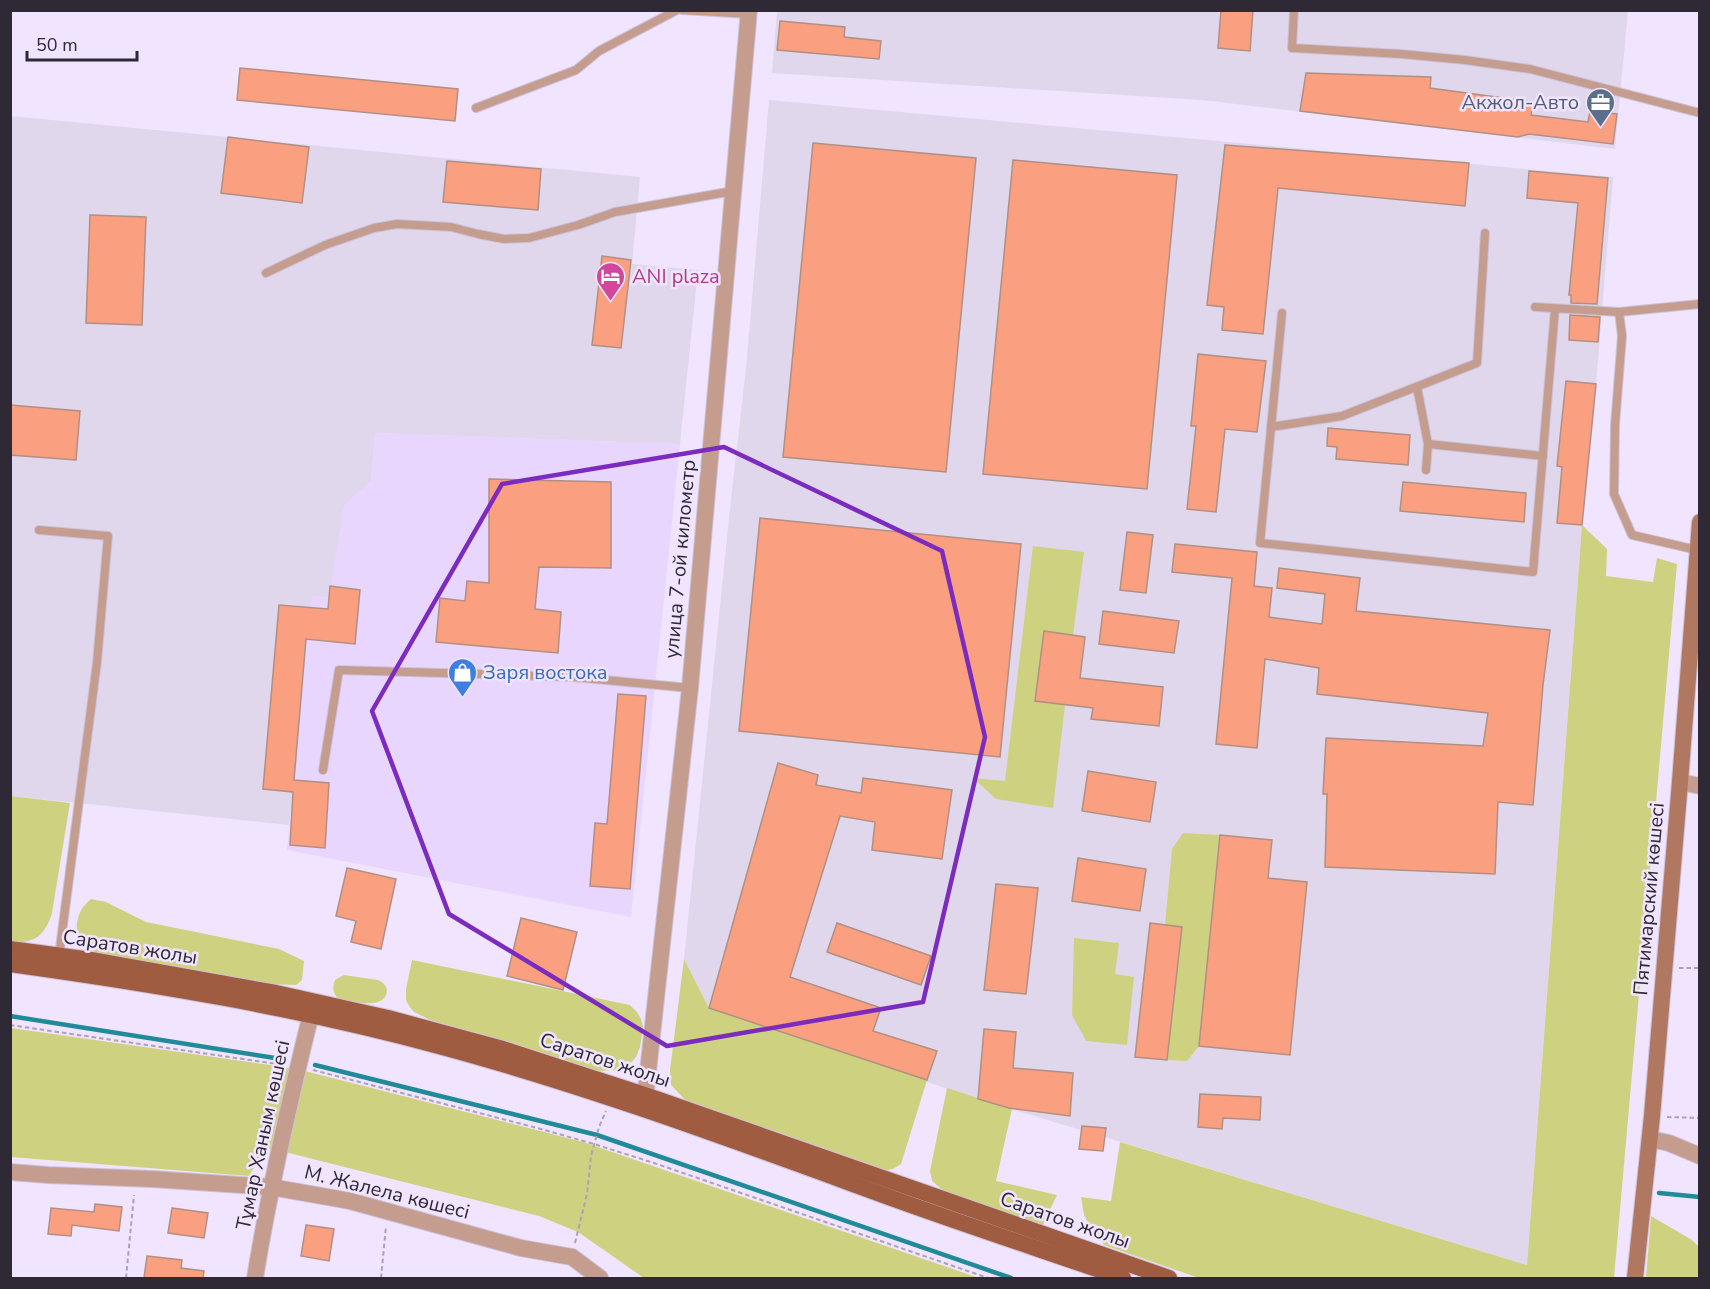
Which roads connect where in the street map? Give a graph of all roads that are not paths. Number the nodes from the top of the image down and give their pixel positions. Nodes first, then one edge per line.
1 (680, 10) edge
2 (1294, 10) edge
3 (749, 12) edge
4 (476, 108) dead end
5 (1700, 113) edge
6 (733, 191) junction
7 (1485, 232) dead end
8 (266, 273) dead end
9 (1700, 304) edge
10 (1535, 307) dead end
11 (1556, 309) junction
12 (1282, 312) dead end
13 (1619, 312) junction
14 (1417, 387) junction
15 (1271, 426) junction
16 (1428, 444) junction
17 (1543, 456) junction
18 (1426, 470) dead end
19 (1700, 522) edge
20 (39, 530) dead end
21 (1697, 550) junction
22 (690, 688) junction
23 (323, 770) dead end
24 (1680, 782) junction
25 (1700, 786) edge
26 (10, 949) edge
27 (59, 956) junction
28 (10, 964) edge
29 (313, 1008) junction
30 (645, 1102) junction
31 (1650, 1139) junction
32 (1700, 1156) edge
33 (10, 1172) edge
34 (271, 1187) junction
35 (903, 1194) junction
36 (255, 1278) edge
37 (600, 1278) edge
38 (1123, 1278) edge
39 (1169, 1278) edge
40 (1635, 1278) edge

1 - 3 lane
1 - 4 lane
2 - 5 lane
3 - 6 street, улица 7-ой километр
6 - 8 lane
6 - 22 street, улица 7-ой километр
7 - 14 lane
9 - 13 lane
10 - 11 lane
11 - 13 lane
11 - 17 lane
12 - 15 lane
13 - 21 lane
14 - 15 lane
14 - 16 lane
15 - 17 lane
16 - 17 lane
16 - 18 lane
19 - 21 main road, Пятимарский көшесі
20 - 27 lane
21 - 24 main road, Пятимарский көшесі
22 - 23 lane
22 - 30 street, улица 7-ой километр
24 - 25 street
24 - 31 main road, Пятимарский көшесі
26 - 27 main road, Саратов жолы
27 - 29 main road, Саратов жолы
28 - 29 main road, Саратов жолы
29 - 30 main road, Саратов жолы
29 - 34 street, Тұмар Ханым көшесі
30 - 35 main road, Саратов жолы
31 - 32 street
31 - 40 main road, Пятимарский көшесі
33 - 34 street, М. Жалела көшесі
34 - 36 street, Тұмар Ханым көшесі
34 - 37 street, М. Жалела көшесі
35 - 38 main road, Саратов жолы
35 - 39 main road, Саратов жолы

